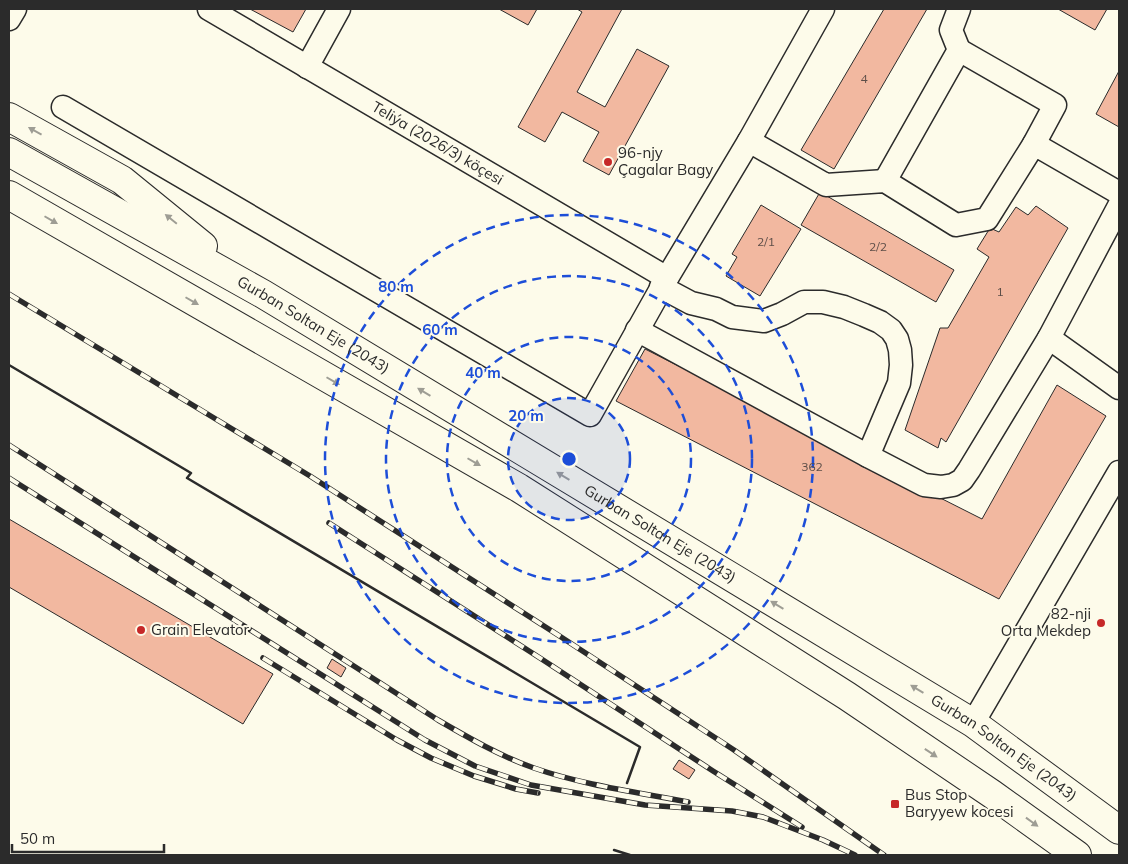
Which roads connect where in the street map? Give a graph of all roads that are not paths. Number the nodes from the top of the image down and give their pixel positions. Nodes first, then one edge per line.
1 (15, 9) edge
2 (209, 9) edge
3 (339, 9) edge
4 (823, 9) edge
5 (958, 9) edge
6 (9, 19) edge
7 (959, 50) junction
8 (307, 67) junction
9 (62, 107) dead end
10 (9, 117) edge
11 (749, 141) junction
12 (1034, 144) junction
13 (9, 152) edge
14 (885, 182) junction
15 (1119, 193) edge
16 (9, 195) edge
17 (1119, 206) edge
18 (664, 283) junction
19 (263, 294) junction
20 (637, 330) junction
21 (1048, 338) junction
22 (1119, 388) edge
23 (868, 456) junction
24 (1119, 472) edge
25 (973, 723) junction
26 (1119, 830) edge
27 (1078, 855) edge

1 - 6 street
2 - 8 street, Teliýa (2026/3) köçesi
3 - 8 street
4 - 11 street
5 - 7 street
7 - 12 street
7 - 14 street
8 - 18 street, Teliýa (2026/3) köçesi
9 - 20 street
19 -> 10 highway
11 - 14 street
11 - 18 street
12 - 14 street
12 - 15 street
13 - 19 highway, Gurban Soltan Eje (2043)
16 -> 27 highway
17 - 21 street
18 - 20 street
18 - 23 street, Teliýa (2026/3) köçesi
25 -> 19 highway, Gurban Soltan Eje (2043)
20 - 23 street
21 - 22 street
21 - 23 street
24 - 25 street
25 - 26 highway, Gurban Soltan Eje (2043)

